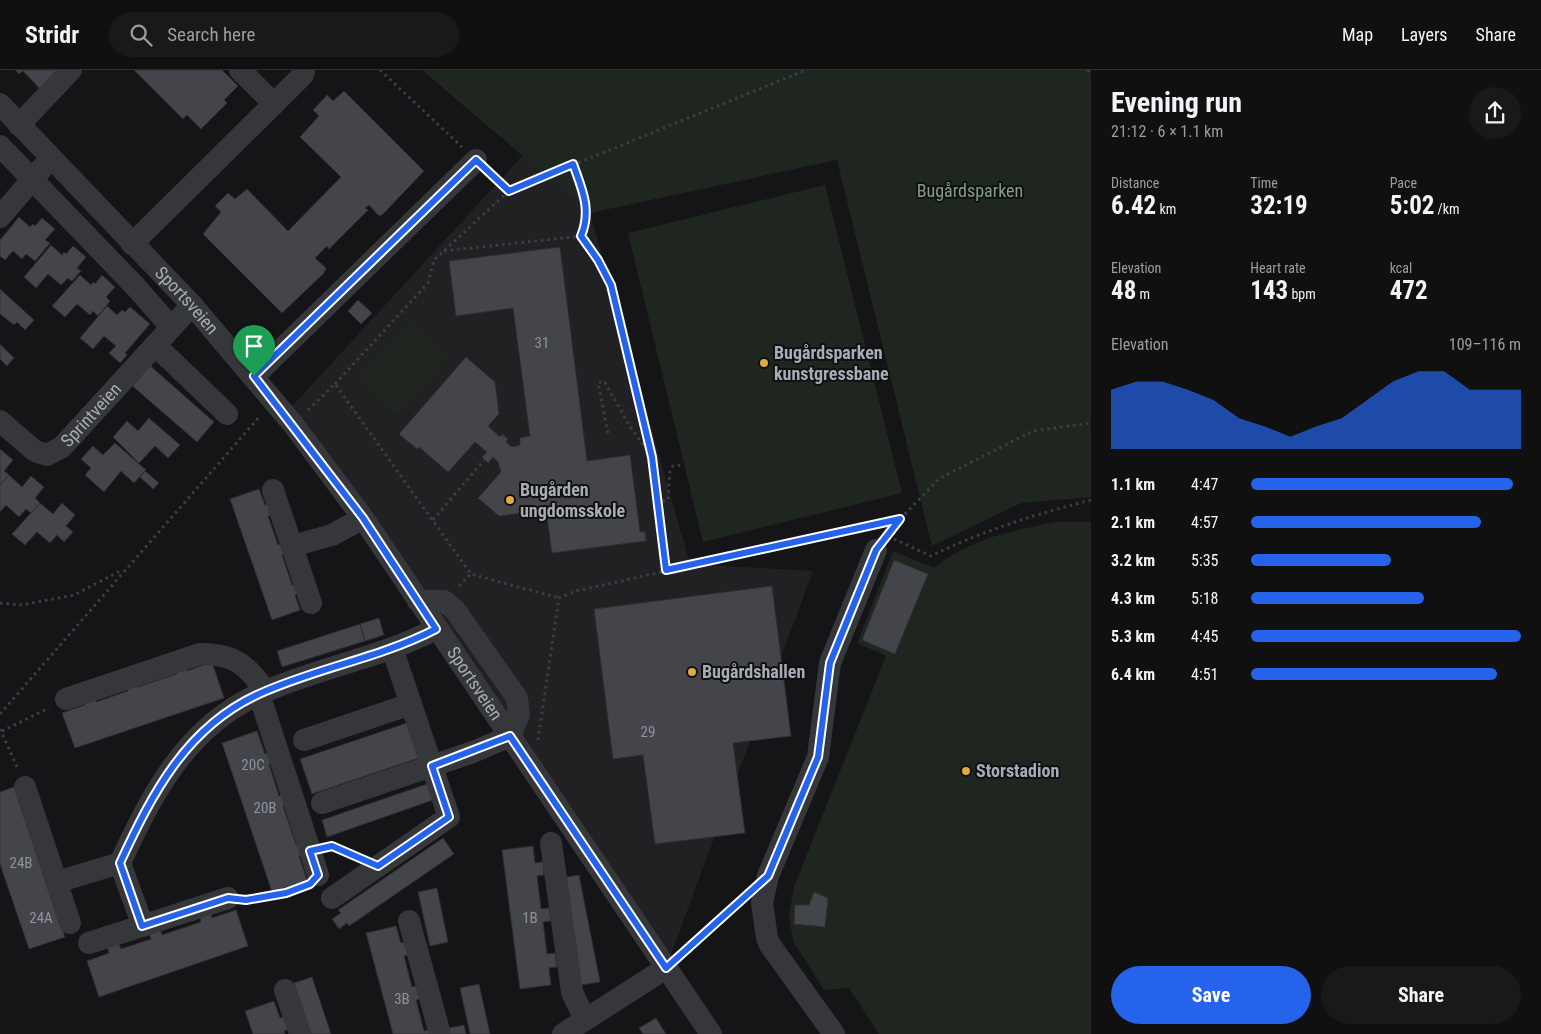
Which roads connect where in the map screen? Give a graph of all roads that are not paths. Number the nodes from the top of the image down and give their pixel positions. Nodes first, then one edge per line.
1 (72, 70) edge
2 (240, 70) edge
3 (304, 70) edge
4 (0, 104) edge
5 (274, 104) junction
6 (19, 125) junction
7 (0, 146) edge
8 (52, 159) junction
9 (476, 160) road end
10 (32, 178) junction
11 (0, 216) edge
12 (132, 244) junction
13 (192, 305) junction
14 (171, 327) junction
15 (155, 344) junction
16 (254, 376) junction
17 (227, 414) dead end
18 (0, 421) edge
19 (273, 490) dead end
20 (363, 518) junction
21 (292, 546) junction
22 (876, 550) dead end
23 (418, 601) junction
24 (311, 603) dead end
25 (436, 629) junction
26 (392, 648) junction
27 (262, 693) junction
28 (66, 699) road end
29 (411, 704) junction
30 (510, 736) junction
31 (304, 740) dead end
32 (432, 766) junction
33 (25, 788) road end
34 (322, 804) dead end
35 (551, 843) dead end
36 (120, 863) junction
37 (318, 875) road end
38 (57, 882) junction
39 (228, 898) road end
40 (332, 898) dead end
41 (409, 920) dead end
42 (70, 922) dead end
43 (142, 926) junction
44 (89, 943) dead end
45 (666, 968) junction
46 (285, 990) dead end
47 (585, 1020) junction
48 (300, 1034) edge
49 (440, 1034) edge
50 (563, 1034) edge
51 (711, 1034) edge
52 (834, 1034) edge

1 - 6 street
2 - 5 street
3 - 5 street
4 - 6 street, Sportsveien
5 - 12 street
6 - 8 street, Sportsveien
7 - 10 street
8 - 10 street
8 - 12 street, Sportsveien
9 - 16 street
10 - 11 street
10 - 14 street
12 - 13 street, Sportsveien
13 - 14 street, Sprintveien
13 - 16 street, Sportsveien
14 - 15 street, Sprintveien
15 - 17 street
15 - 18 street, Sprintveien
16 - 20 street, Sportsveien
19 - 21 street
20 - 21 street
20 - 23 street, Sportsveien
21 - 24 street
22 - 52 street
23 - 25 street, Sportsveien
23 - 30 street
25 - 26 street
25 - 30 street, Sportsveien
26 - 27 street
26 - 29 street
27 - 28 street
27 - 36 street
27 - 37 street
29 - 31 street
29 - 32 street
30 - 32 street
30 - 45 street, Sportsveien
32 - 34 street
32 - 40 street
33 - 38 street
35 - 47 street
36 - 38 street
36 - 43 street
38 - 42 street
39 - 43 street
41 - 49 street
43 - 44 street
45 - 47 street
45 - 51 street, Sportsveien
46 - 48 street
47 - 50 street

